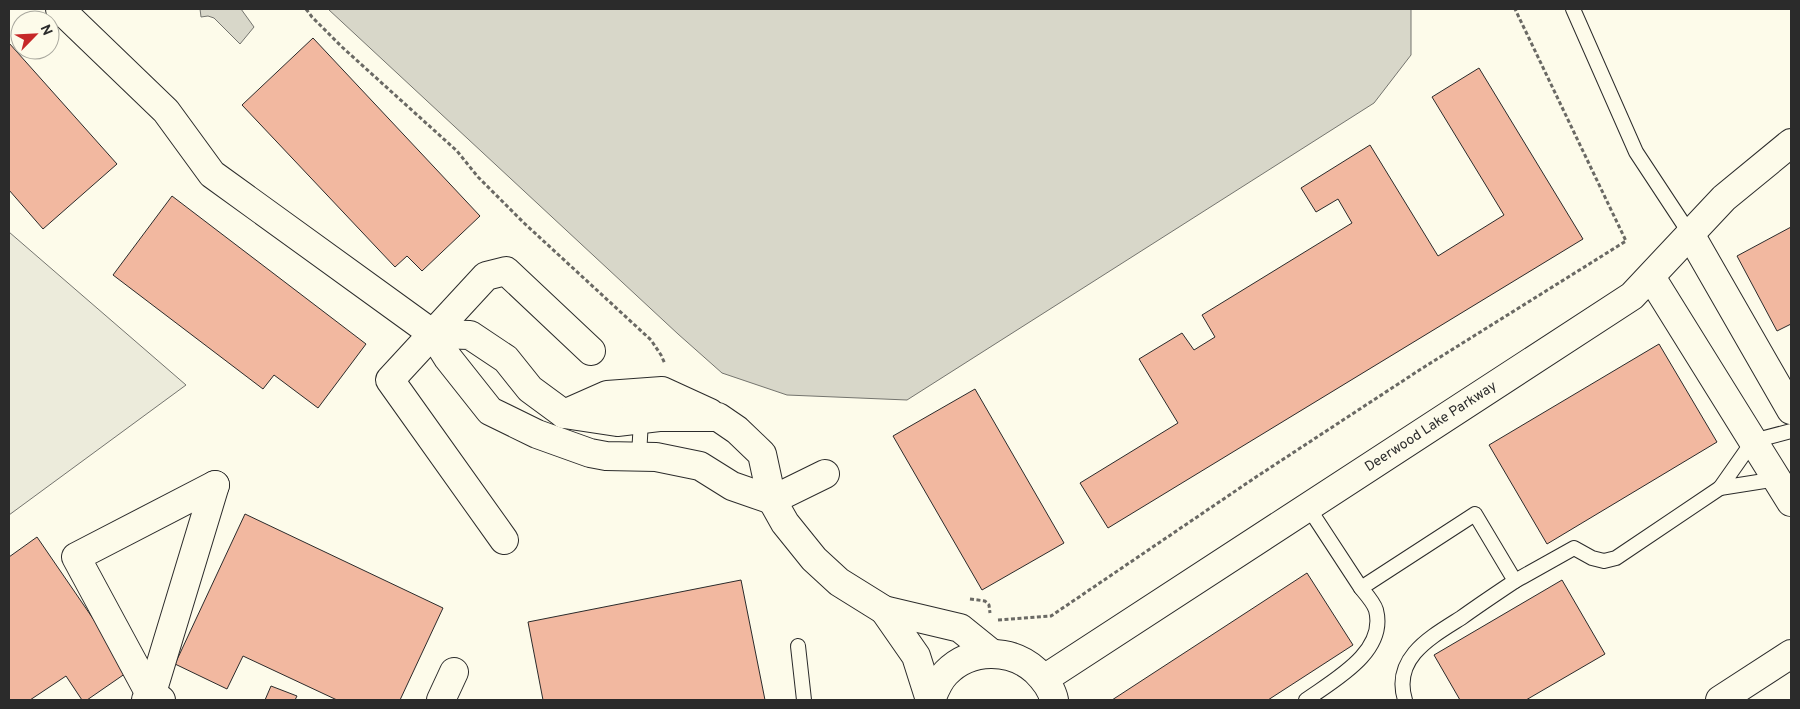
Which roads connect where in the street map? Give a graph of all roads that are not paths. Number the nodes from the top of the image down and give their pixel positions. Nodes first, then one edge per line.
1 (60, 9) edge
2 (1573, 9) edge
3 (1791, 143) edge
4 (1690, 234) junction
5 (1651, 276) junction
6 (433, 334) junction
7 (590, 351) dead end
8 (1790, 406) edge
9 (564, 414) junction
10 (718, 417) junction
11 (641, 420) junction
12 (1791, 431) edge
13 (1753, 441) junction
14 (640, 456) junction
15 (825, 474) dead end
16 (1777, 479) junction
17 (1720, 488) junction
18 (772, 500) junction
19 (1791, 502) edge
20 (1308, 507) junction
21 (504, 540) dead end
22 (1515, 580) junction
23 (1361, 588) junction
24 (884, 610) junction
25 (798, 646) dead end
26 (991, 653) junction
27 (1791, 654) edge
28 (454, 672) dead end
29 (1049, 690) edge
30 (153, 699) edge
31 (441, 700) edge
32 (804, 700) edge
33 (930, 700) edge
34 (1306, 700) edge
35 (1405, 700) edge
36 (1720, 700) edge

1 - 6 main road
2 - 4 lane
3 - 4 main road, Deerwood Lake Parkway
4 - 5 main road, Deerwood Lake Parkway
4 - 8 main road
5 - 13 main road
5 - 20 main road, Deerwood Lake Parkway
6 - 7 main road
6 - 9 main road
6 - 14 main road
6 - 21 main road
9 - 10 main road
9 - 11 main road
10 - 11 main road
10 - 18 main road
11 - 14 lane
12 - 13 lane
13 - 16 main road
13 - 17 lane
14 - 18 main road
15 - 18 main road
16 - 17 lane
16 - 19 main road
17 - 22 lane
18 - 24 main road
20 - 23 lane
20 - 29 main road, Deerwood Lake Parkway
22 - 23 lane
22 - 35 lane
23 - 34 lane
24 - 26 main road
24 - 33 main road
25 - 32 lane
26 - 29 main road
26 - 33 main road
27 - 36 main road
28 - 31 main road
30 - 30 main road

